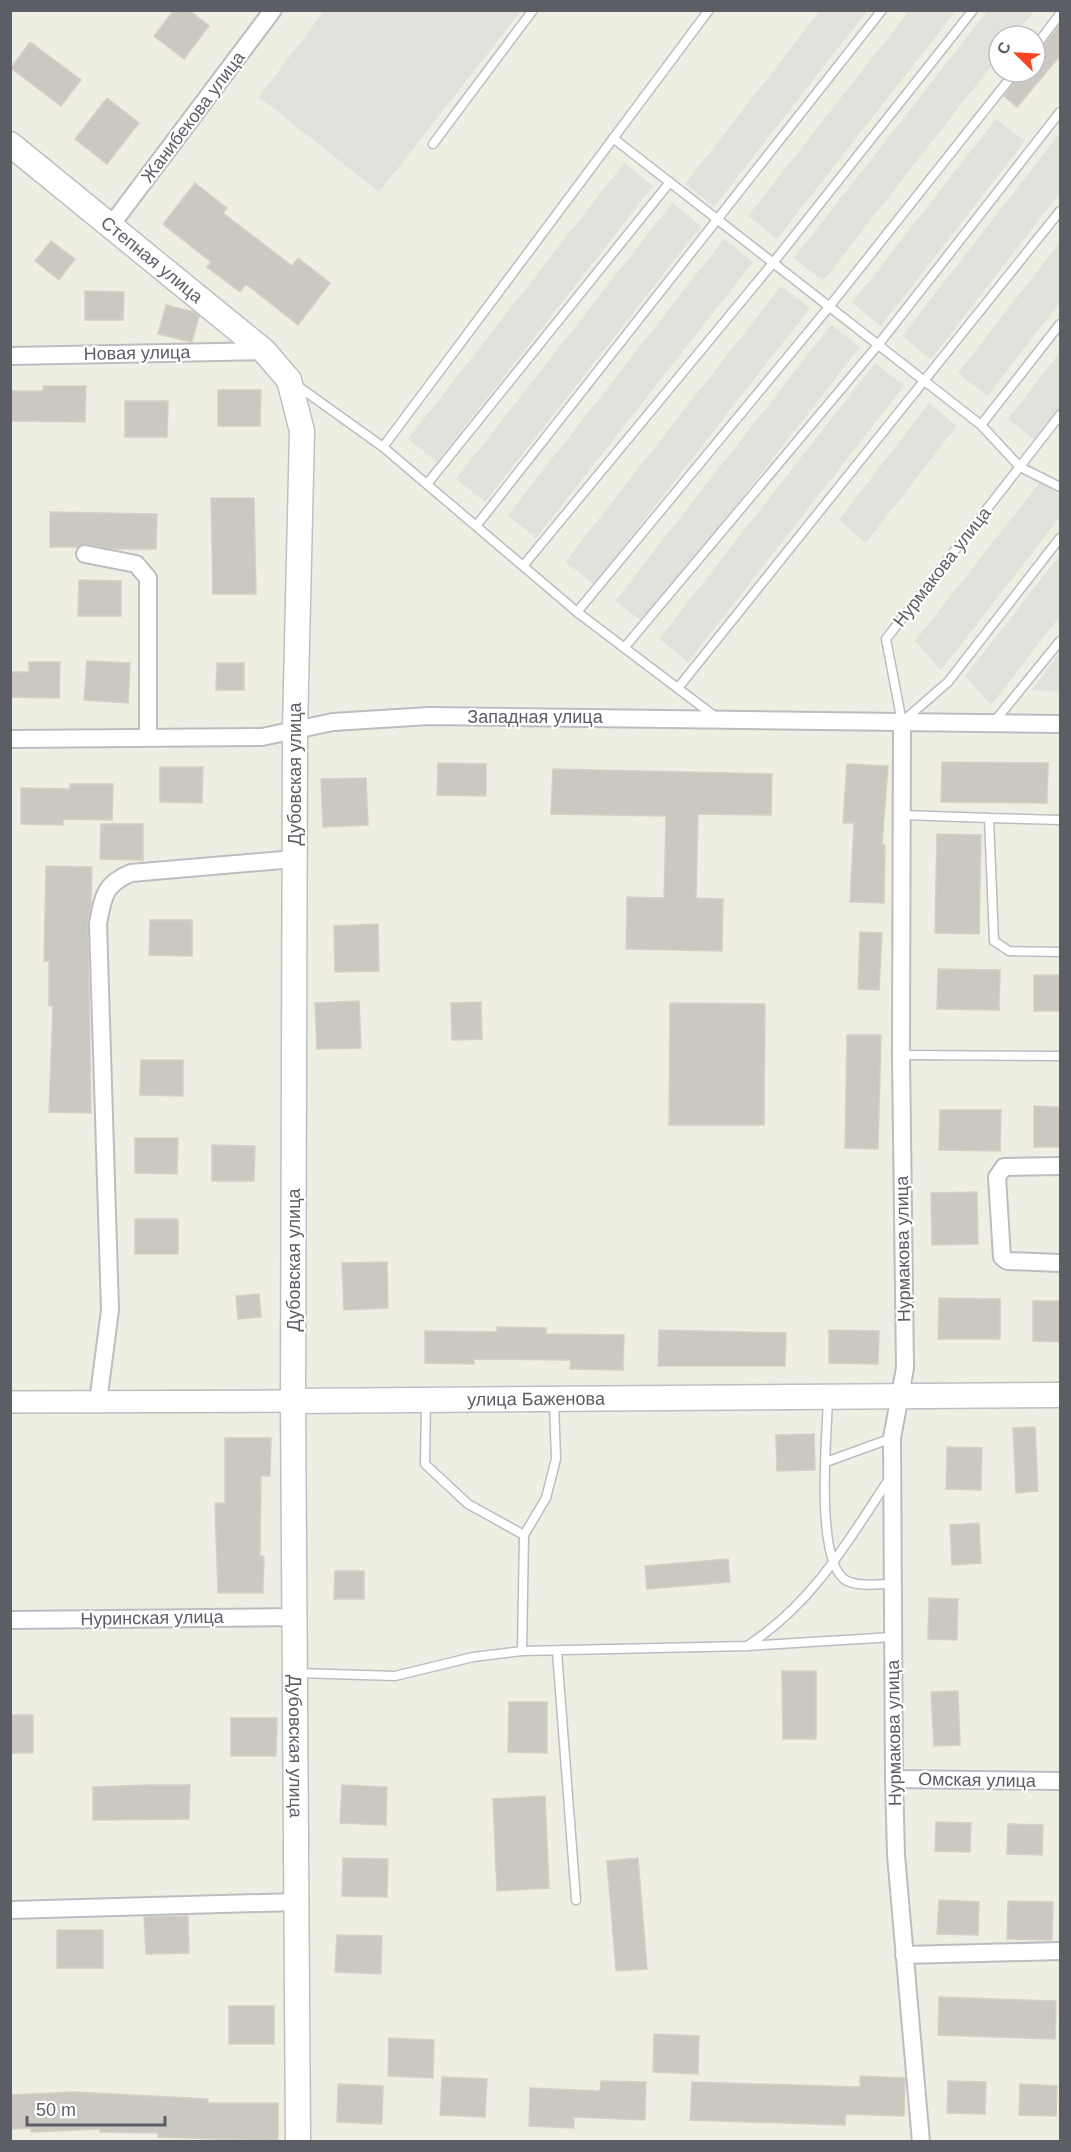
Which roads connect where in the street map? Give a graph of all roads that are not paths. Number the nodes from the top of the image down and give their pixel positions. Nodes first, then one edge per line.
1 (273, 10) edge
2 (533, 10) edge
3 (709, 10) edge
4 (882, 10) edge
5 (973, 10) edge
6 (1060, 14) edge
7 (1047, 31) edge
8 (1006, 84) edge
9 (1060, 112) edge
10 (613, 138) junction
11 (10, 144) edge
12 (433, 144) dead end
13 (670, 182) junction
14 (1060, 211) edge
15 (719, 220) junction
16 (112, 224) junction
17 (773, 263) junction
18 (829, 307) junction
19 (1060, 324) edge
20 (878, 345) junction
21 (264, 351) junction
22 (10, 356) edge
23 (289, 380) junction
24 (926, 382) junction
25 (1060, 415) edge
26 (981, 425) junction
27 (383, 447) junction
28 (1020, 467) junction
29 (427, 484) junction
30 (1060, 487) edge
31 (476, 526) junction
32 (1060, 538) edge
33 (85, 554) dead end
34 (523, 566) junction
35 (577, 612) junction
36 (1060, 641) edge
37 (624, 648) junction
38 (678, 688) junction
39 (717, 718) junction
40 (902, 722) junction
41 (993, 723) junction
42 (1060, 724) edge
43 (295, 729) junction
44 (148, 737) junction
45 (10, 739) edge
46 (903, 815) junction
47 (989, 818) junction
48 (1060, 820) edge
49 (294, 859) junction
50 (1060, 952) edge
51 (900, 1055) junction
52 (1060, 1056) edge
53 (1060, 1166) edge
54 (1060, 1263) edge
55 (1060, 1395) edge
56 (828, 1398) junction
57 (898, 1398) junction
58 (554, 1399) junction
59 (426, 1400) junction
60 (293, 1401) junction
61 (10, 1402) edge
62 (98, 1402) junction
63 (892, 1438) junction
64 (826, 1462) junction
65 (892, 1475) junction
66 (524, 1535) junction
67 (833, 1563) junction
68 (893, 1584) junction
69 (294, 1617) junction
70 (10, 1620) edge
71 (893, 1637) junction
72 (747, 1646) junction
73 (522, 1651) junction
74 (556, 1652) junction
75 (295, 1673) junction
76 (894, 1779) junction
77 (1060, 1781) edge
78 (576, 1900) dead end
79 (296, 1902) junction
80 (10, 1910) edge
81 (1060, 1951) edge
82 (904, 1955) junction
83 (298, 2142) edge
84 (921, 2142) edge

1 - 16 street, Жанибекова улица
2 - 12 lane
3 - 10 lane
4 - 15 lane
5 - 17 lane
6 - 7 lane
8 - 18 lane
9 - 20 lane
10 - 13 lane
10 - 27 lane
11 - 16 main road, Степная улица
13 - 15 lane
13 - 29 lane
14 - 24 lane
15 - 17 lane
15 - 31 lane
16 - 21 main road, Степная улица
17 - 18 lane
17 - 34 lane
18 - 20 lane
18 - 35 lane
19 - 26 lane
20 - 24 lane
20 - 37 lane
21 - 22 street, Новая улица
21 - 23 main road, Степная улица
23 - 27 lane
23 - 43 main road, Дубовская улица
24 - 26 lane
24 - 38 lane
25 - 28 lane, Нурмакова улица
26 - 28 lane
27 - 29 lane
28 - 30 lane
28 - 40 lane, Нурмакова улица
29 - 31 lane
31 - 34 lane
32 - 40 lane
33 - 44 street
34 - 35 lane
35 - 37 lane
36 - 41 lane
37 - 38 lane
38 - 39 lane
39 - 40 street, Западная улица
39 - 43 street, Западная улица
40 - 41 street, Западная улица
40 - 46 street, Нурмакова улица
41 - 42 street, Западная улица
43 - 44 street, Западная улица
43 - 49 main road, Дубовская улица
44 - 45 street, Западная улица
46 - 47 lane
46 - 51 street, Нурмакова улица
47 - 48 lane
47 - 50 lane
49 - 60 main road, Дубовская улица
49 - 62 street
51 - 52 lane
51 - 57 street, Нурмакова улица
53 - 54 street
55 - 57 main road, улица Баженова
56 - 57 main road, улица Баженова
56 - 58 main road, улица Баженова
56 - 64 lane
57 - 63 street, Нурмакова улица
58 - 59 main road, улица Баженова
58 - 66 lane
59 - 60 main road, улица Баженова
59 - 66 lane
60 - 62 street, улица Баженова
60 - 69 main road, Дубовская улица
61 - 62 street, улица Баженова
63 - 64 lane
63 - 65 street, Нурмакова улица
64 - 67 lane
65 - 67 lane
65 - 68 street, Нурмакова улица
66 - 73 lane
67 - 68 lane
67 - 72 lane
68 - 71 street, Нурмакова улица
69 - 70 street, Нуринская улица
69 - 75 main road, Дубовская улица
71 - 72 lane
71 - 76 street, Нурмакова улица
72 - 74 lane
73 - 74 lane
73 - 75 lane
74 - 78 lane
75 - 79 main road, Дубовская улица
76 - 77 street, Омская улица
76 - 82 street, Нурмакова улица
79 - 80 street
79 - 83 main road, Дубовская улица
81 - 82 street
82 - 84 street, Нурмакова улица

